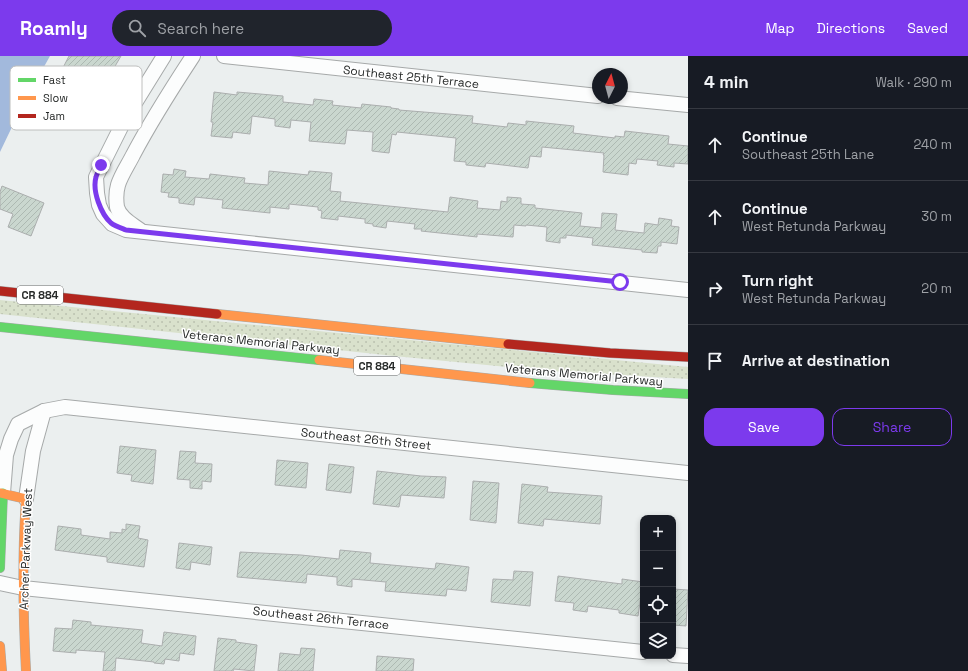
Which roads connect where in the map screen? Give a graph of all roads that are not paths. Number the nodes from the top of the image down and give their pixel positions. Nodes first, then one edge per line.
1 (164, 56) edge
2 (193, 56) edge
3 (224, 56) edge
4 (142, 92) edge
5 (592, 95) edge
6 (628, 99) edge
7 (688, 105) edge
8 (120, 130) edge
9 (144, 232) junction
10 (688, 290) edge
11 (0, 291) edge
12 (0, 327) edge
13 (138, 350) dead end
14 (237, 352) junction
15 (688, 357) edge
16 (688, 394) edge
17 (44, 412) junction
18 (688, 473) edge
19 (1, 493) edge
20 (26, 499) junction
21 (0, 568) edge
22 (0, 583) edge
23 (23, 588) junction
24 (0, 646) edge
25 (640, 652) edge
26 (676, 655) edge
27 (688, 656) edge
28 (2, 671) edge
29 (26, 671) edge

1 - 4 street
2 - 9 street
3 - 5 street, Southeast 25th Terrace
6 - 7 street
8 - 9 street
9 - 10 street
11 - 15 main road, Veterans Memorial Parkway / CR 884
12 - 14 main road, Veterans Memorial Parkway / CR 884
13 - 14 main road
14 - 16 main road, Veterans Memorial Parkway / CR 884
17 - 18 street, Southeast 26th Street
17 - 19 street
17 - 20 street, Archer Parkway West
19 - 20 main road
19 - 21 main road
20 - 23 main road, Archer Parkway West
22 - 23 street, Southeast 26th Terrace
23 - 25 street, Southeast 26th Terrace
23 - 29 main road, Archer Parkway West
24 - 28 main road
26 - 27 street

